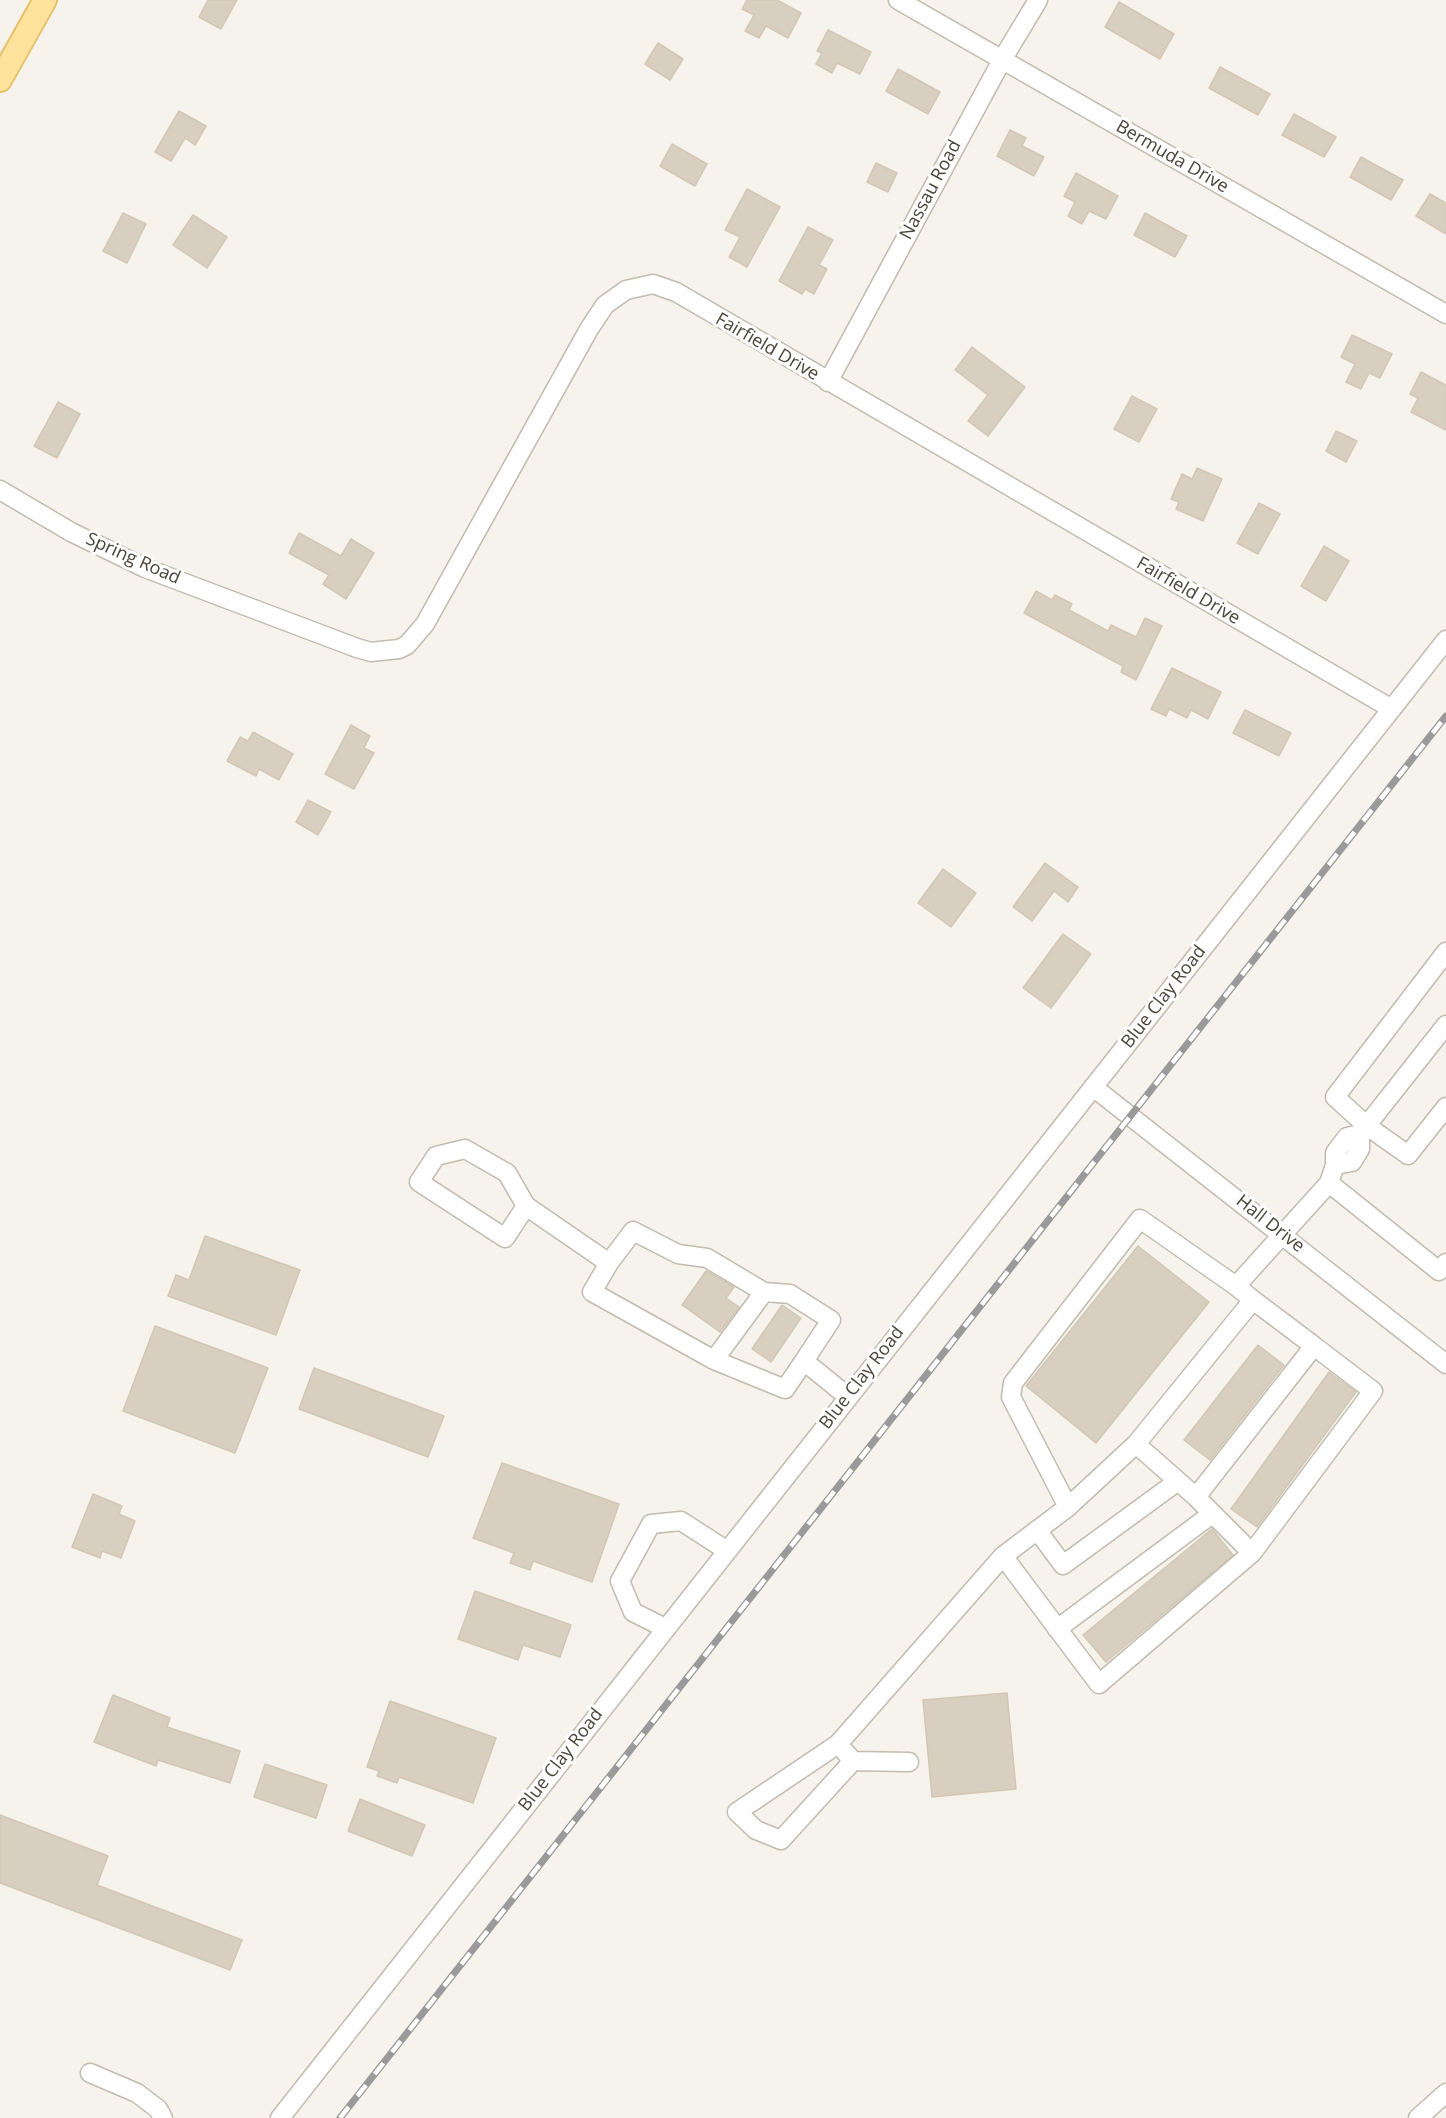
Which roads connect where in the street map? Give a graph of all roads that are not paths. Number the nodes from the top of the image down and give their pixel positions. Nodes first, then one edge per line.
1 (45, 0) edge
2 (898, 0) edge
3 (1038, 0) edge
4 (1002, 60) junction
5 (0, 80) edge
6 (1446, 314) edge
7 (828, 382) junction
8 (0, 490) edge
9 (272, 616) joint
10 (1446, 640) edge
11 (1392, 709) junction
12 (1446, 952) edge
13 (1446, 1025) edge
14 (1093, 1087) junction
15 (1446, 1107) edge
16 (1364, 1130) junction
17 (1329, 1183) junction
18 (526, 1206) junction
19 (1282, 1233) junction
20 (1446, 1251) edge
21 (609, 1263) junction
22 (1444, 1268) edge
23 (1236, 1286) junction
24 (764, 1292) junction
25 (1253, 1300) junction
26 (1314, 1346) junction
27 (714, 1360) junction
28 (804, 1361) junction
29 (1446, 1364) edge
30 (848, 1396) junction
31 (1136, 1444) junction
32 (1178, 1481) junction
33 (1196, 1497) junction
34 (1068, 1507) junction
35 (1212, 1514) junction
36 (1037, 1530) junction
37 (726, 1550) junction
38 (1252, 1553) junction
39 (1003, 1556) junction
40 (666, 1628) junction
41 (1057, 1629) junction
42 (838, 1744) junction
43 (853, 1761) junction
44 (909, 1762) dead end
45 (90, 2073) dead end
46 (1446, 2093) edge
47 (163, 2118) edge
48 (280, 2118) edge
49 (1418, 2118) edge

1 - 5 main road
2 - 4 street, Bermuda Drive
3 - 4 street, Nassau Road
4 - 6 street, Bermuda Drive
4 - 7 street, Nassau Road
7 - 9 street, Fairfield Drive
7 - 11 street, Fairfield Drive
8 - 9 street, Spring Road
10 - 11 street, Blue Clay Road
11 - 14 street, Blue Clay Road
12 - 16 street
13 - 16 street
14 - 19 street, Hall Drive
14 - 30 street, Blue Clay Road
15 - 16 street
16 - 17 street
17 - 19 street
17 - 22 street
18 - 18 street
18 - 21 street
19 - 23 street
19 - 29 street, Hall Drive
20 - 22 street
21 - 24 street
21 - 27 street
23 - 25 street
23 - 34 street
24 - 27 street
24 - 28 street
25 - 26 street
25 - 31 street
26 - 33 street
26 - 38 street
27 - 28 street
28 - 30 street
30 - 37 street, Blue Clay Road
31 - 32 street
31 - 34 street
32 - 33 street
32 - 36 street
33 - 35 street
34 - 36 street
35 - 38 street
35 - 41 street
36 - 39 street
37 - 40 street, Blue Clay Road
37 - 40 street
38 - 41 street
39 - 41 street
39 - 42 street
40 - 48 street, Blue Clay Road
42 - 43 street
42 - 43 street
43 - 44 street
45 - 47 street
46 - 49 street

